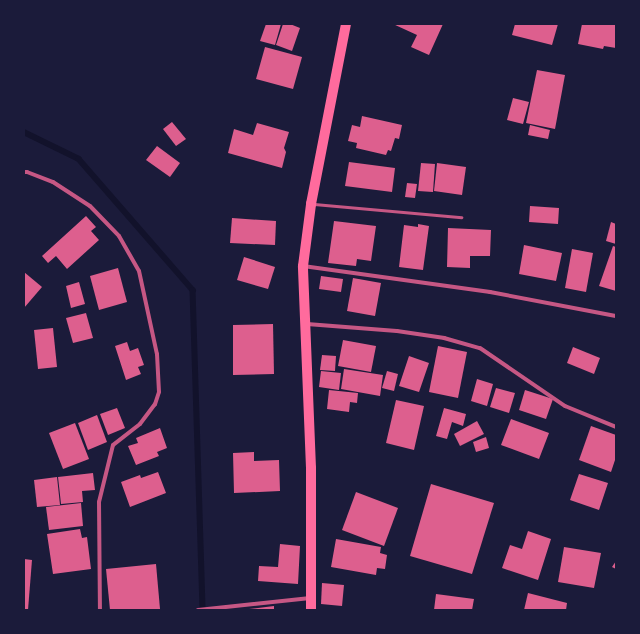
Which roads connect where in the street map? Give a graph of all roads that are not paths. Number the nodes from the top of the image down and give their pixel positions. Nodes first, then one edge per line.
1 (346, 24) edge
2 (24, 172) edge
3 (311, 204) junction
4 (461, 217) dead end
5 (303, 266) junction
6 (616, 316) edge
7 (305, 324) junction
8 (616, 427) edge
9 (310, 598) junction
10 (100, 610) edge
11 (198, 610) edge
12 (311, 610) edge

1 - 3 main road
2 - 10 street
3 - 4 lane
3 - 5 main road
5 - 6 street
5 - 7 main road
7 - 8 street
7 - 9 main road
9 - 11 street
9 - 12 main road

